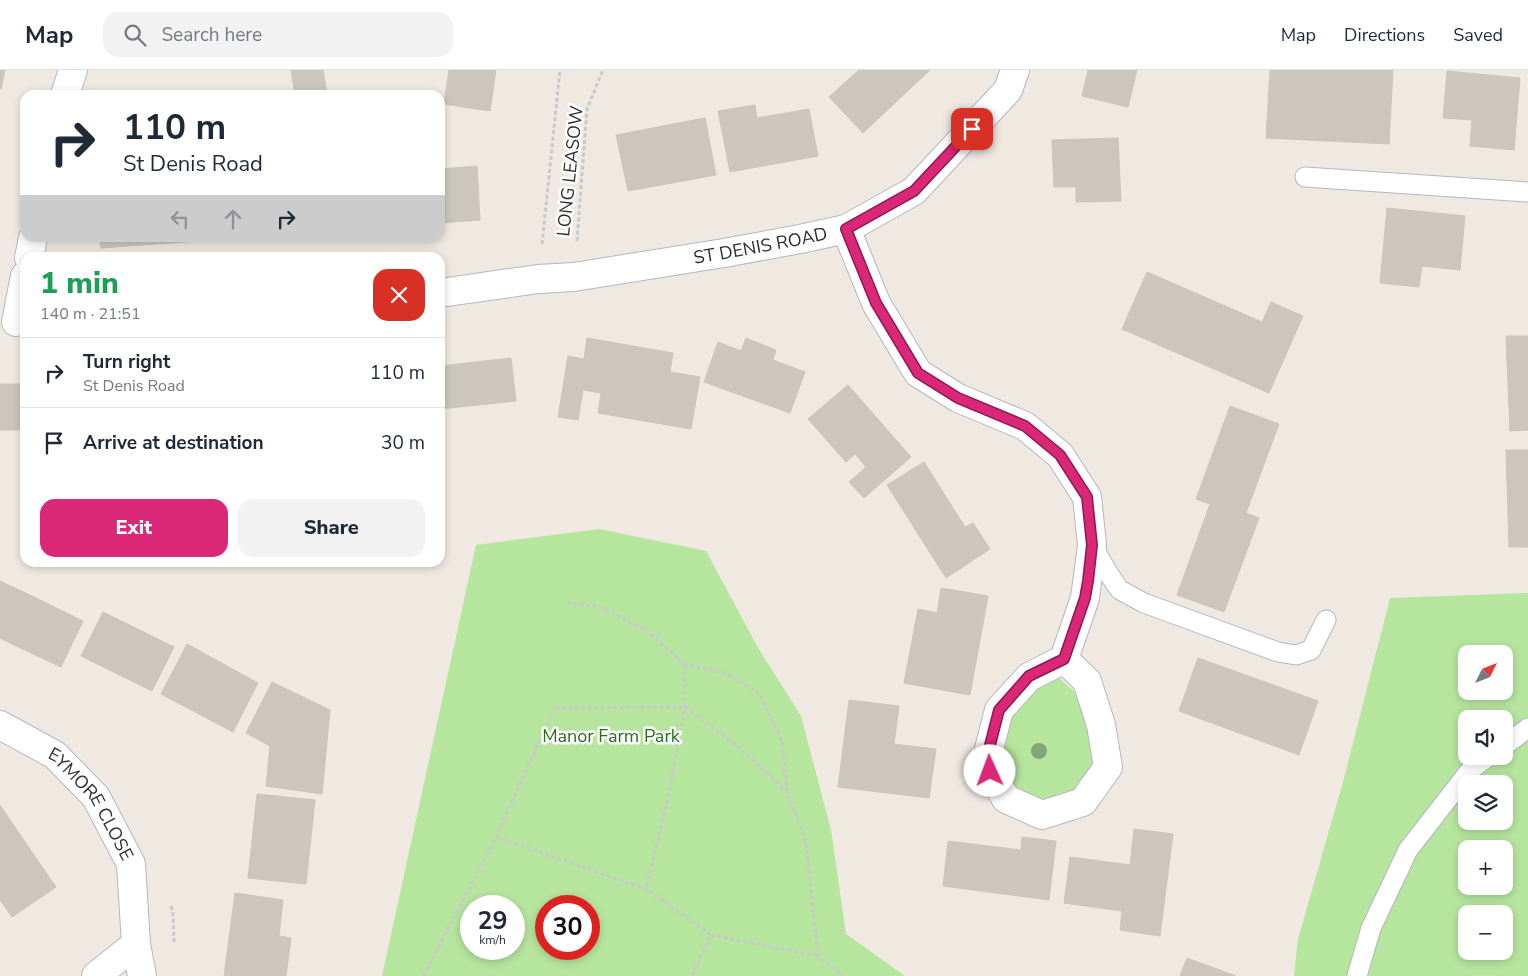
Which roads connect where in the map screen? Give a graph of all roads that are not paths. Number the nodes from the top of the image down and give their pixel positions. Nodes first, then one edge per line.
1 (73, 70) edge
2 (1015, 70) edge
3 (67, 90) edge
4 (1305, 177) dead end
5 (1528, 192) edge
6 (846, 229) junction
7 (445, 292) edge
8 (20, 295) edge
9 (13, 322) edge
10 (1092, 545) junction
11 (1326, 620) dead end
12 (1064, 659) junction
13 (0, 724) edge
14 (1528, 728) edge
15 (1513, 739) edge
16 (1477, 765) edge
17 (136, 944) junction
18 (96, 976) edge
19 (142, 976) edge
20 (1357, 976) edge

1 - 3 street
2 - 6 street, ST DENIS ROAD
4 - 5 lane
6 - 7 street, ST DENIS ROAD
6 - 10 street
8 - 9 street
10 - 11 lane
10 - 12 street
12 - 12 street
13 - 17 street, EYMORE CLOSE
14 - 15 lane
16 - 20 lane
17 - 18 street
17 - 19 street, EYMORE CLOSE

